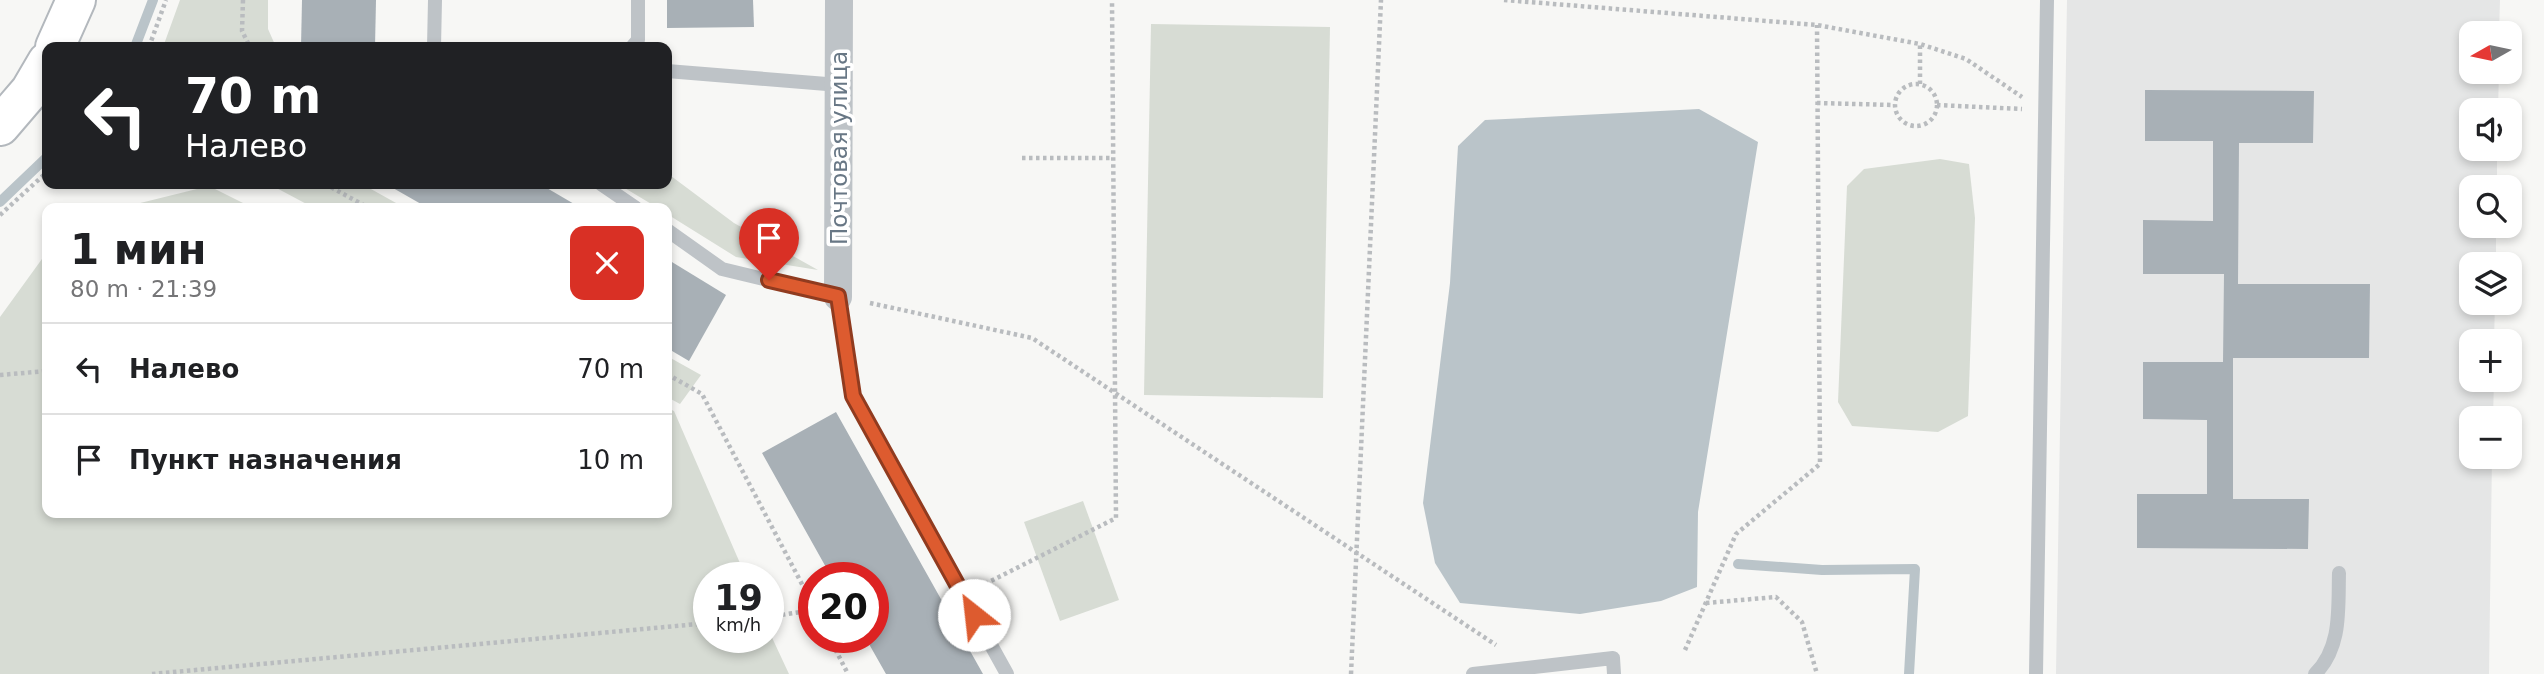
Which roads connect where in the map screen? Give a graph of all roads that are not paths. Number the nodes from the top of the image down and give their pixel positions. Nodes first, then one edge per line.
1 (76, 0) edge
2 (435, 0) edge
3 (638, 0) edge
4 (839, 0) edge
5 (2047, 0) edge
6 (57, 42) edge
7 (435, 42) edge
8 (638, 42) edge
9 (42, 71) edge
10 (672, 71) edge
11 (839, 85) junction
12 (0, 126) edge
13 (608, 189) edge
14 (629, 203) edge
15 (672, 234) edge
16 (838, 296) junction
17 (2339, 573) dead end
18 (1007, 674) edge
19 (1474, 674) edge
20 (1614, 674) edge
21 (2036, 674) edge
22 (2315, 674) edge

1 - 6 main road
2 - 7 lane
3 - 8 lane
4 - 11 street, Почтовая улица
5 - 21 lane
9 - 12 main road
10 - 11 lane
11 - 16 street, Почтовая улица
13 - 14 lane
15 - 16 lane
16 - 18 lane
17 - 22 lane
19 - 20 lane

